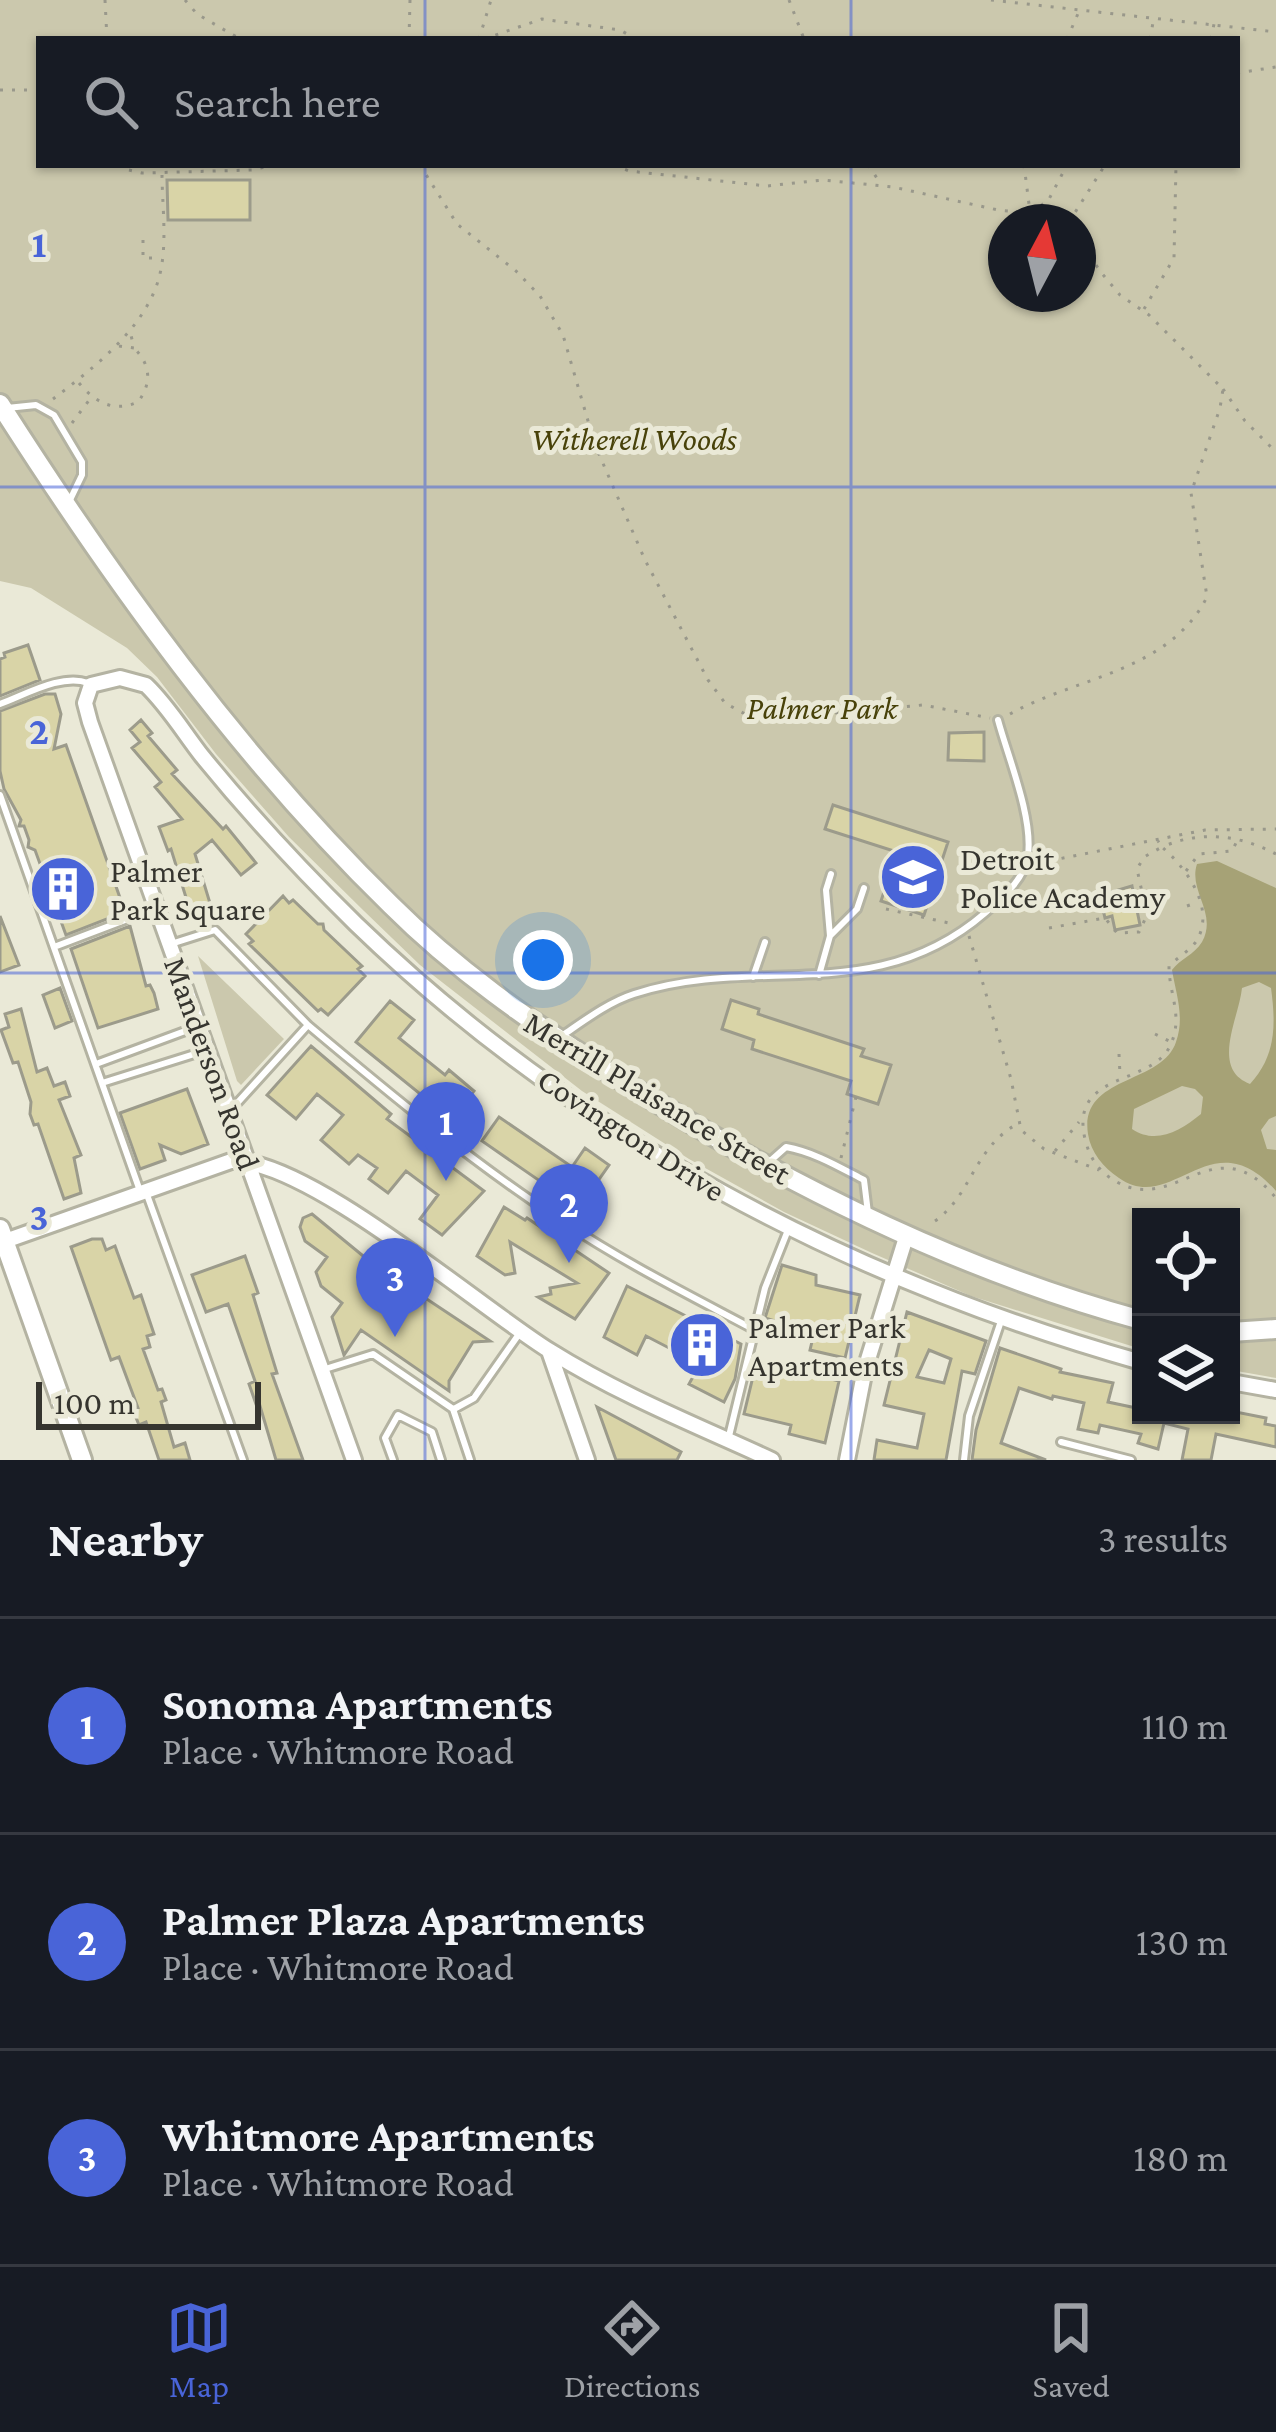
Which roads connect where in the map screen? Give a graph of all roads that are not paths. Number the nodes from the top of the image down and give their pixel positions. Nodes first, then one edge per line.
1 (2, 406) edge
2 (67, 505) junction
3 (91, 685) junction
4 (0, 704) edge
5 (998, 721) road end
6 (0, 795) edge
7 (831, 874) dead end
8 (864, 889) dead end
9 (158, 908) junction
10 (830, 936) junction
11 (764, 942) dead end
12 (170, 944) junction
13 (54, 947) junction
14 (819, 975) junction
15 (753, 977) junction
16 (308, 1025) junction
17 (199, 1026) junction
18 (557, 1039) junction
19 (208, 1050) junction
20 (95, 1065) junction
21 (102, 1083) junction
22 (230, 1112) junction
23 (248, 1160) junction
24 (766, 1166) junction
25 (144, 1193) junction
26 (868, 1217) junction
27 (789, 1228) junction
28 (907, 1234) junction
29 (2, 1235) edge
30 (893, 1277) junction
31 (1132, 1317) edge
32 (1002, 1318) junction
33 (753, 1329) junction
34 (1276, 1329) edge
35 (521, 1331) junction
36 (1240, 1331) edge
37 (549, 1351) junction
38 (1132, 1359) edge
39 (322, 1370) junction
40 (1240, 1384) edge
41 (1276, 1390) edge
42 (453, 1409) junction
43 (728, 1440) junction
44 (1061, 1442) dead end
45 (82, 1460) edge
46 (243, 1460) edge
47 (354, 1460) edge
48 (393, 1460) edge
49 (441, 1460) edge
50 (470, 1460) edge
51 (587, 1460) edge
52 (772, 1460) edge
53 (847, 1460) edge
54 (964, 1460) edge
55 (1131, 1460) edge

1 - 2 street, Merrill Plaisance Street
1 - 2 lane
2 - 18 street, Merrill Plaisance Street
3 - 4 lane
3 - 9 street, Manderson Road
3 - 27 street, Covington Drive
5 - 14 lane
6 - 13 lane
7 - 10 lane
8 - 10 lane
9 - 12 street, Manderson Road
9 - 13 lane
10 - 14 lane
11 - 15 lane
12 - 16 lane
12 - 17 street, Manderson Road
13 - 20 lane
14 - 15 lane
15 - 18 lane
16 - 22 lane
16 - 33 lane
17 - 19 street, Manderson Road
17 - 20 lane
18 - 24 street, Merrill Plaisance Street
19 - 21 lane
19 - 22 street, Manderson Road
20 - 21 lane
21 - 25 lane
22 - 23 street, Manderson Road
23 - 25 street
23 - 35 street
23 - 39 street, Manderson Road
24 - 26 street, Merrill Plaisance Street
24 - 26 lane
25 - 29 street
25 - 46 lane
26 - 28 street, Merrill Plaisance Street
27 - 30 street, Covington Drive
27 - 33 lane
28 - 30 street
28 - 31 street, Merrill Plaisance Street
29 - 45 street
30 - 32 street, Covington Drive
30 - 53 street
32 - 38 street, Covington Drive
32 - 54 lane
33 - 43 lane
34 - 36 street
35 - 37 street
35 - 42 lane
37 - 43 street
37 - 51 street
39 - 42 lane
39 - 47 street, Manderson Road
40 - 41 street
42 - 50 lane
43 - 52 street
44 - 55 lane
48 - 49 lane

